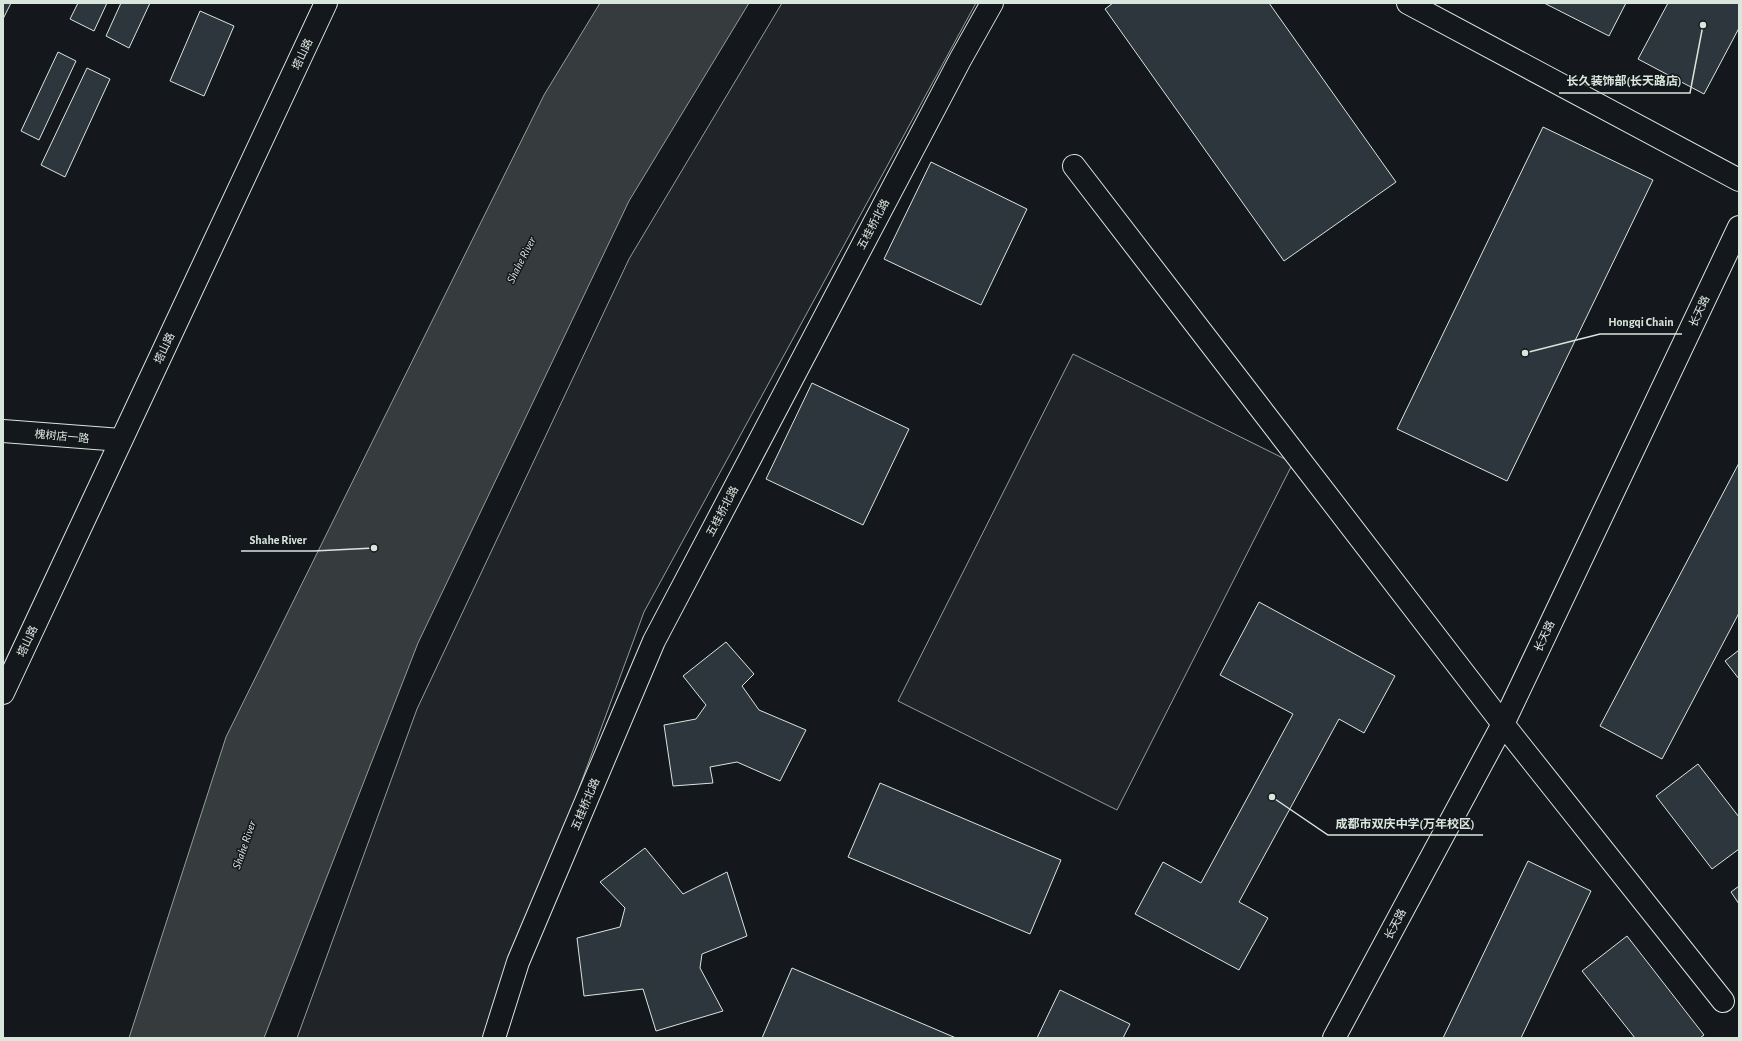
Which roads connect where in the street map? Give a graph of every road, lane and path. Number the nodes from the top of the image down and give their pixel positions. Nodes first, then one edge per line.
1 (326, 3) edge
2 (992, 3) edge
3 (1408, 3) edge
4 (1074, 166) dead end
5 (1739, 180) edge
6 (1739, 227) edge
7 (3, 431) edge
8 (121, 440) junction
9 (3, 692) edge
10 (1503, 724) junction
11 (1724, 1001) dead end
12 (494, 1038) edge
13 (1334, 1038) edge

1 - 8 street, 塔山路
2 - 12 street, 五桂桥北路
3 - 5 street
4 - 10 street
6 - 10 street, 长天路
7 - 8 street, 槐树店一路
8 - 9 street, 塔山路
10 - 11 street
10 - 13 street, 长天路

